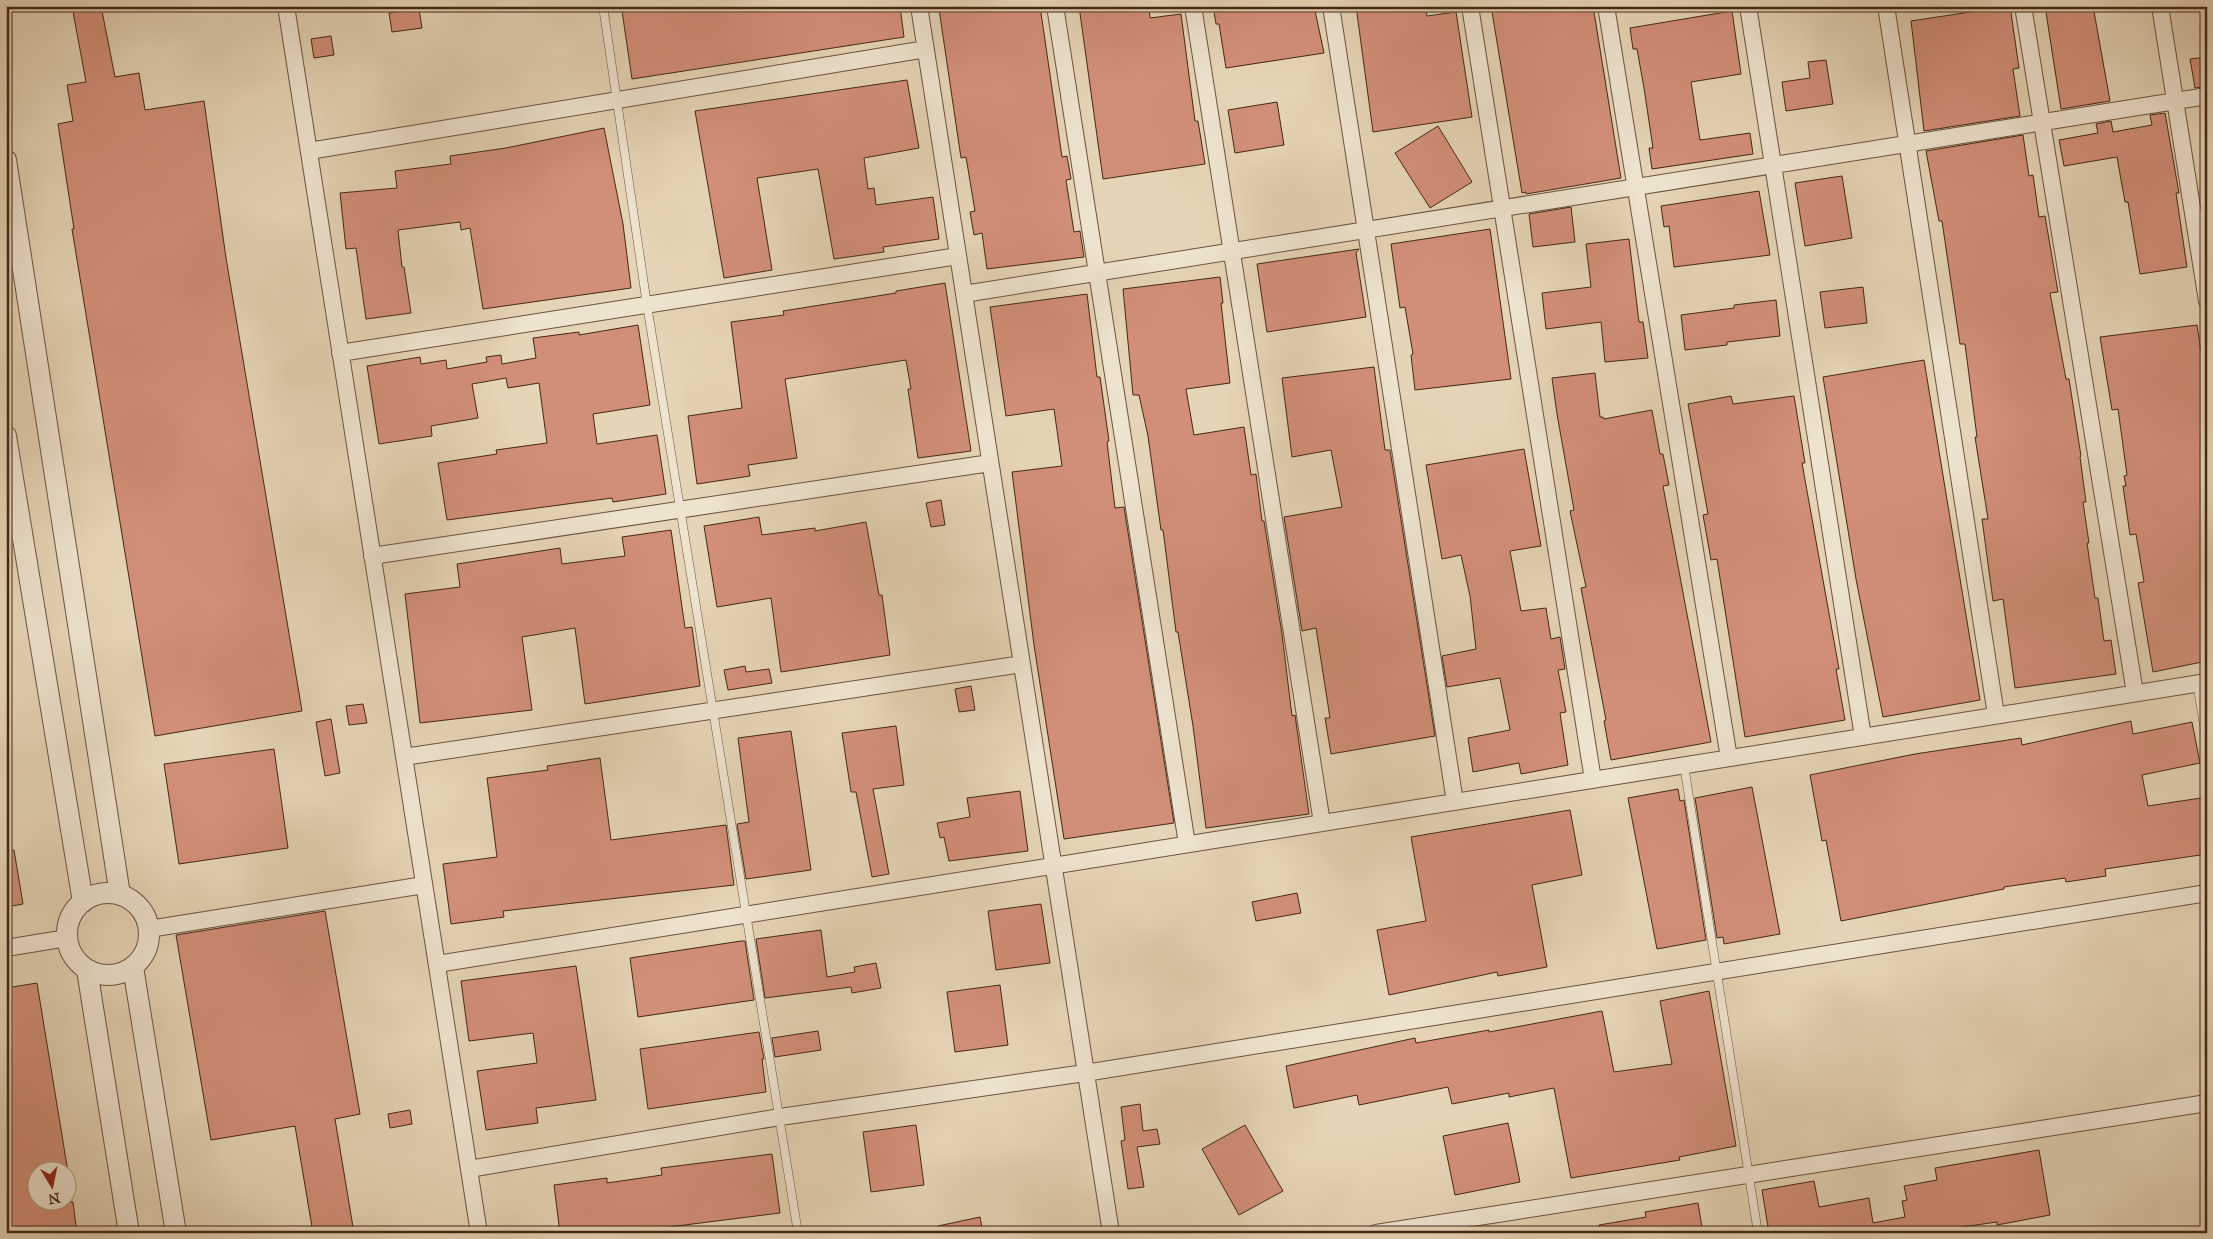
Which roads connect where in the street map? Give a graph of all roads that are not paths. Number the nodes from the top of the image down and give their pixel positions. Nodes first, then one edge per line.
1 (286, 6) edge
2 (603, 6) edge
3 (919, 6) edge
4 (1055, 6) edge
5 (1193, 6) edge
6 (1331, 6) edge
7 (1470, 6) edge
8 (1606, 6) edge
9 (1748, 6) edge
10 (1886, 6) edge
11 (2024, 6) edge
12 (2160, 6) edge
13 (926, 49) junction
14 (2207, 96) edge
15 (618, 100) junction
16 (2175, 101) junction
17 (2042, 122) junction
18 (1907, 144) junction
19 (309, 150) junction
20 (6, 160) edge
21 (1773, 165) junction
22 (1635, 187) junction
23 (1502, 208) junction
24 (1366, 230) junction
25 (1232, 251) junction
26 (958, 256) junction
27 (1097, 273) junction
28 (964, 294) junction
29 (2207, 301) edge
30 (647, 305) junction
31 (340, 353) junction
32 (6, 436) edge
33 (990, 463) junction
34 (680, 510) junction
35 (372, 556) junction
36 (1022, 664) junction
37 (2202, 682) edge
38 (2135, 693) junction
39 (713, 711) junction
40 (1996, 715) junction
41 (1863, 737) junction
42 (2207, 743) edge
43 (404, 758) junction
44 (1729, 758) junction
45 (1684, 765) junction
46 (1593, 780) junction
47 (1455, 802) junction
48 (1322, 823) junction
49 (1187, 844) junction
50 (1053, 866) junction
51 (424, 885) junction
52 (2207, 893) edge
53 (120, 895) junction
54 (83, 902) junction
55 (746, 915) junction
56 (149, 929) junction
57 (67, 938) junction
58 (6, 948) edge
59 (437, 964) junction
60 (133, 967) junction
61 (87, 970) junction
62 (1717, 972) junction
63 (1085, 1073) junction
64 (2207, 1103) edge
65 (780, 1117) junction
66 (469, 1168) junction
67 (1749, 1174) junction
68 (130, 1233) edge
69 (176, 1233) edge
70 (479, 1233) edge
71 (798, 1233) edge
72 (1111, 1233) edge
73 (1376, 1233) edge
74 (1758, 1233) edge

1 - 19 street
2 - 15 lane
3 - 13 street
4 - 27 street
5 - 25 street
6 - 24 street
7 - 23 street
8 - 22 street
9 - 21 street
10 - 18 street
11 - 17 street
12 - 16 street
13 - 15 street
13 - 26 street
14 - 16 street
15 - 19 street
15 - 30 lane
16 - 17 street
16 - 29 street
17 - 18 street
17 - 38 street
18 - 21 street
18 - 40 street
19 - 31 street
20 - 53 street
21 - 22 street
21 - 41 street
22 - 23 street
22 - 44 street
23 - 24 street
23 - 46 street
24 - 25 street
24 - 47 street
25 - 27 street
25 - 48 street
26 - 28 street
26 - 30 street
27 - 28 street
27 - 49 street
28 - 33 street
30 - 31 street
30 - 34 lane
31 - 35 street
32 - 54 street
33 - 34 street
33 - 36 street
34 - 35 street
34 - 39 lane
35 - 43 street
36 - 39 street
36 - 50 street
37 - 38 street
37 - 42 lane
38 - 40 street
39 - 43 street
39 - 55 lane
40 - 41 street
41 - 44 street
43 - 51 street
44 - 45 street
45 - 46 street
45 - 62 lane
46 - 47 street
47 - 48 street
48 - 49 street
49 - 50 street
50 - 55 street
50 - 63 street
51 - 56 street
51 - 59 street
52 - 62 street
53 - 54 street
53 - 56 street
54 - 57 street
55 - 59 street
55 - 65 lane
56 - 60 street
57 - 58 street
57 - 61 street
59 - 66 street
60 - 61 street
60 - 69 street
61 - 68 street
62 - 63 street
62 - 67 lane
63 - 65 street
63 - 72 street
64 - 67 street
65 - 66 street
65 - 71 lane
66 - 70 street
67 - 73 street
67 - 74 lane

